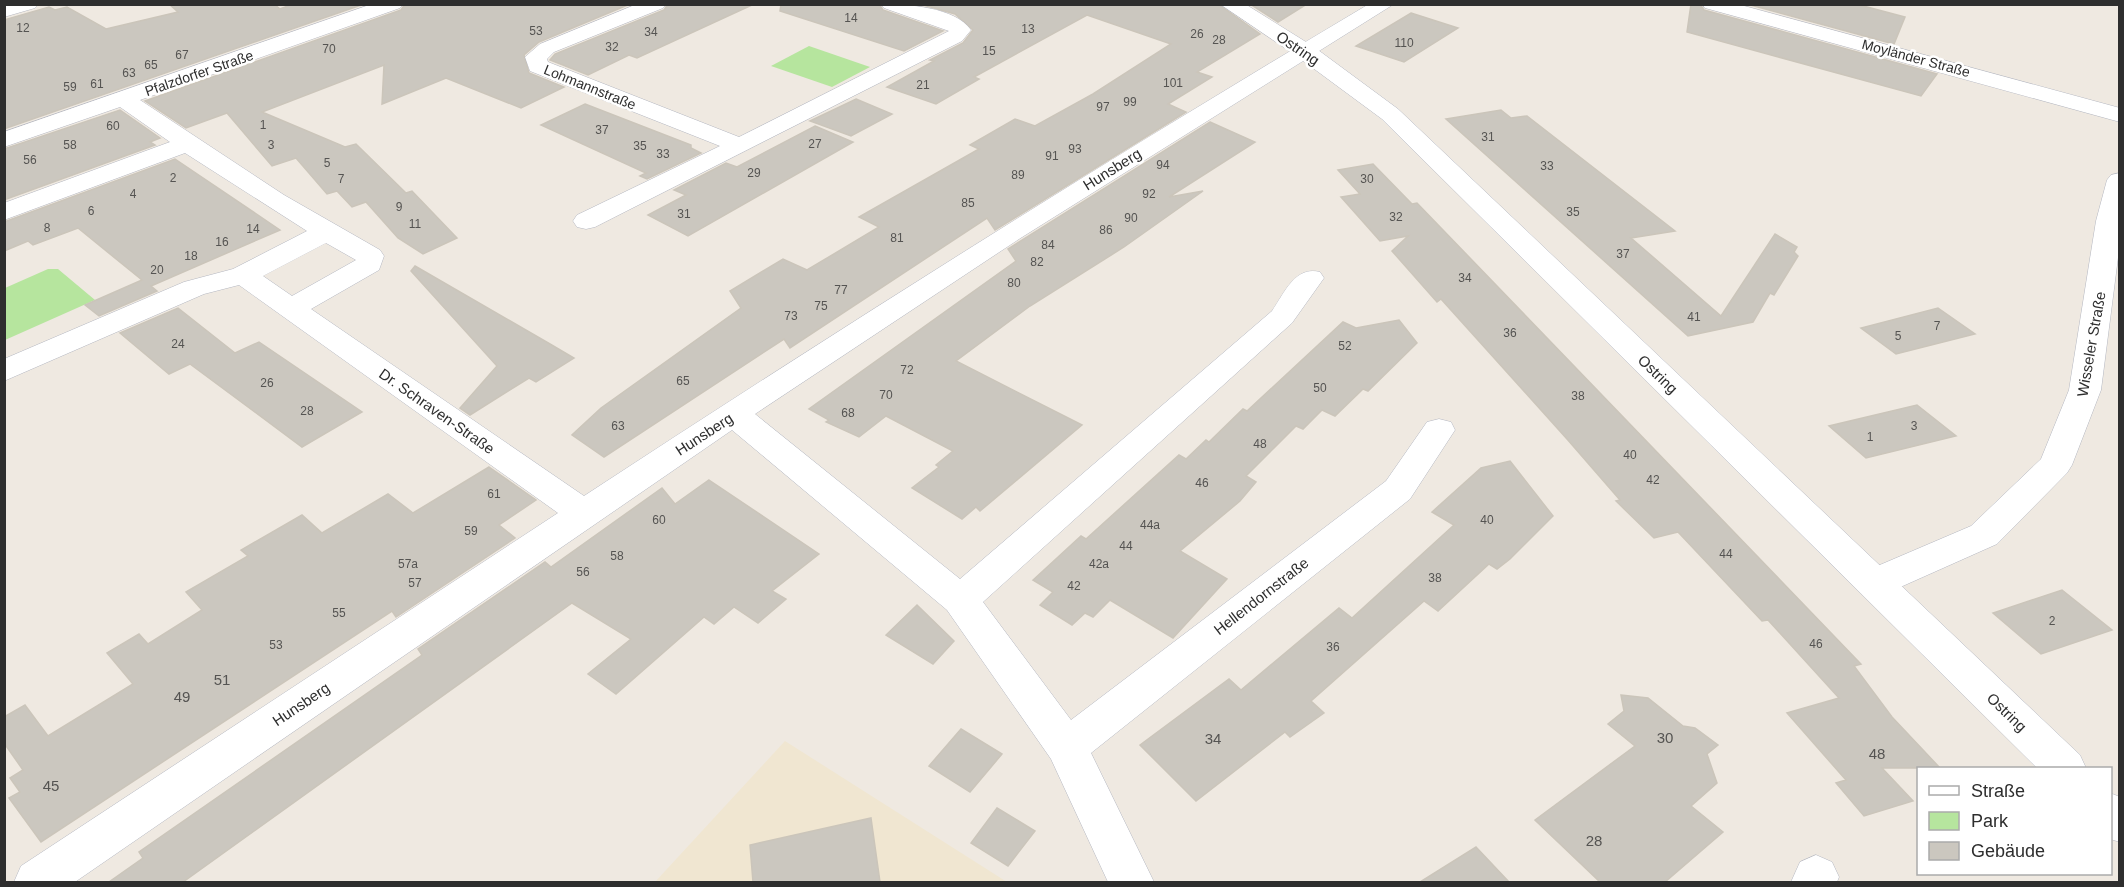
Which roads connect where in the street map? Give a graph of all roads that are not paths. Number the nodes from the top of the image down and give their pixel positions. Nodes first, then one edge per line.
1 (28, 4) edge
2 (393, 4) edge
3 (656, 4) edge
4 (891, 4) edge
5 (1230, 4) edge
6 (1384, 4) edge
7 (1712, 4) edge
8 (4, 12) edge
9 (1306, 52) junction
10 (123, 99) junction
11 (2120, 115) edge
12 (4, 140) edge
13 (187, 144) junction
14 (740, 146) junction
15 (2120, 180) edge
16 (4, 212) edge
17 (586, 221) dead end
18 (326, 232) junction
19 (243, 275) junction
20 (1310, 278) dead end
21 (291, 309) junction
22 (4, 371) edge
23 (734, 414) junction
24 (1439, 430) dead end
25 (583, 513) junction
26 (1874, 583) junction
27 (960, 600) junction
28 (1067, 747) junction
29 (2064, 767) edge
30 (37, 882) edge
31 (1131, 882) edge

1 - 8 street
2 - 10 street, Pfalzdorfer Straße
3 - 14 street, Lohmannstraße
4 - 14 street
5 - 9 street, Ostring
6 - 9 street, Hunsberg
7 - 11 street, Moyländer Straße
9 - 23 street, Hunsberg
9 - 26 street, Ostring
10 - 12 street, Pfalzdorfer Straße
10 - 13 street
13 - 16 street
13 - 18 street
14 - 17 street
15 - 26 street, Wisseler Straße
18 - 19 street
18 - 21 street
19 - 21 street, Dr. Schraven-Straße
19 - 22 street
20 - 27 street
21 - 25 street, Dr. Schraven-Straße
23 - 25 street, Hunsberg
23 - 27 street
24 - 28 street, Hellendornstraße
25 - 30 street, Hunsberg
26 - 29 street, Ostring
27 - 28 street
28 - 31 street

